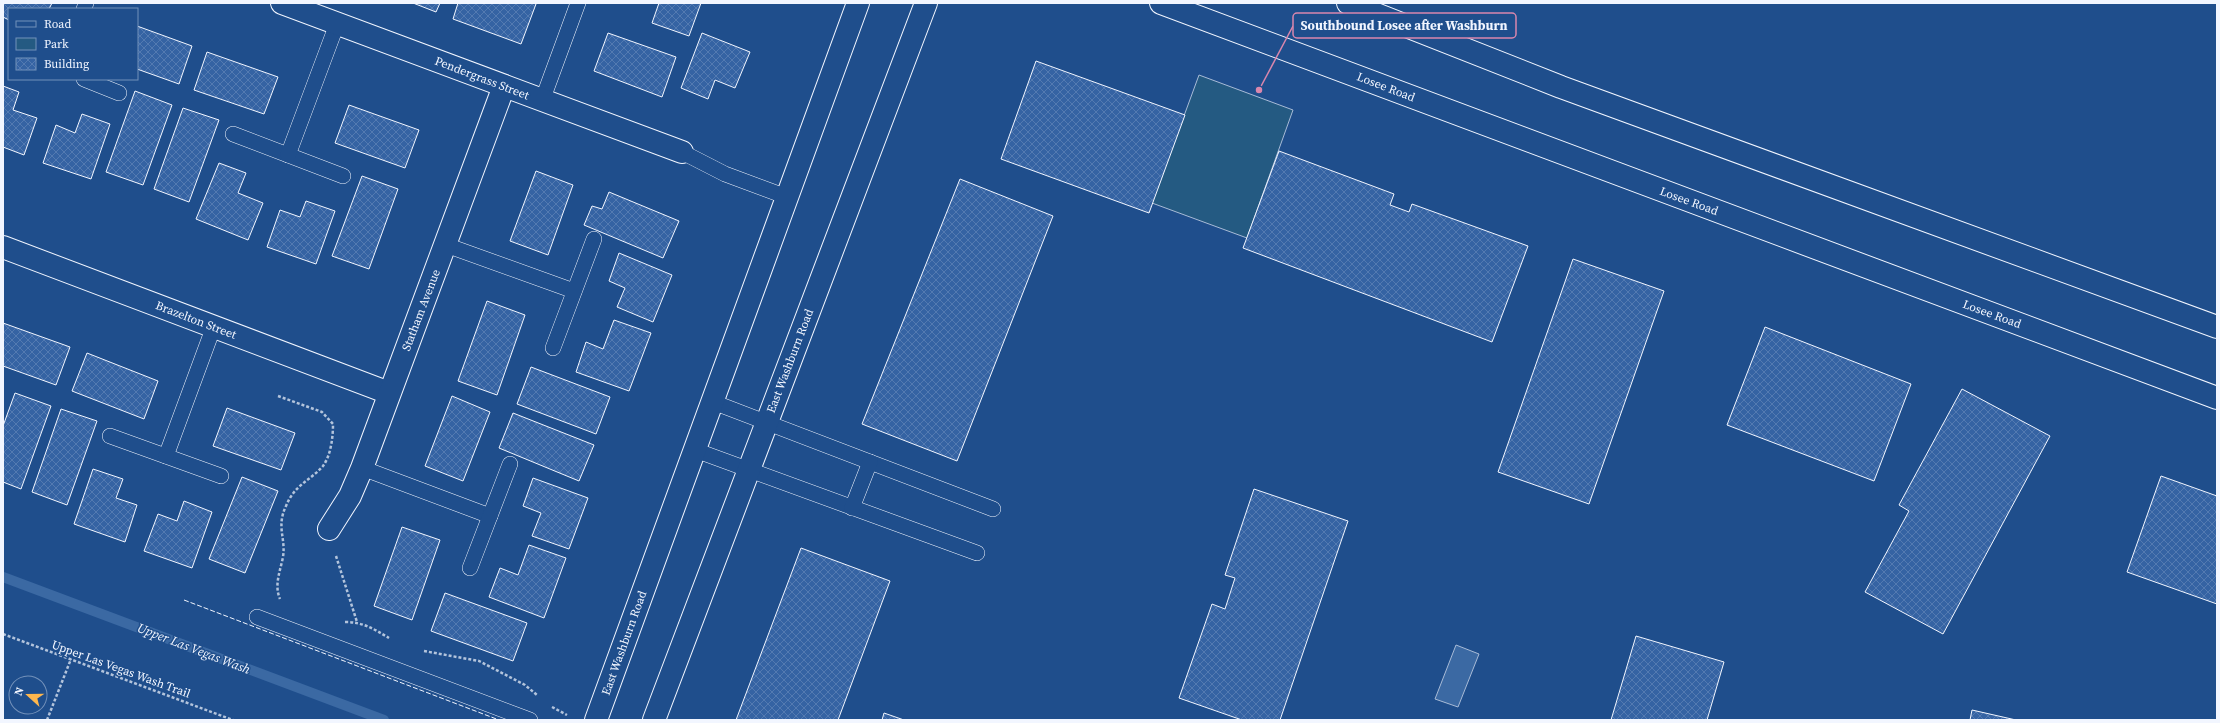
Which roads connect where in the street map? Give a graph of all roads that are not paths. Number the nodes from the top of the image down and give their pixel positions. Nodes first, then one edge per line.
1 (282, 3) edge
2 (578, 3) edge
3 (858, 3) edge
4 (926, 3) edge
5 (1161, 3) edge
6 (1348, 3) edge
7 (318, 9) edge
8 (337, 24) junction
9 (86, 80) edge
10 (504, 86) junction
11 (119, 93) dead end
12 (542, 101) junction
13 (233, 134) dead end
14 (682, 152) joint
15 (288, 155) junction
16 (343, 176) dead end
17 (787, 197) junction
18 (594, 239) dead end
19 (446, 245) junction
20 (3, 247) edge
21 (574, 291) junction
22 (214, 326) junction
23 (2217, 327) edge
24 (553, 348) dead end
25 (389, 394) junction
26 (2217, 398) edge
27 (713, 402) junction
28 (766, 422) junction
29 (110, 436) dead end
30 (695, 450) junction
31 (166, 456) junction
32 (870, 462) junction
33 (510, 464) dead end
34 (362, 468) junction
35 (748, 470) junction
36 (221, 476) dead end
37 (852, 508) junction
38 (994, 509) dead end
39 (490, 516) junction
40 (329, 529) road end
41 (977, 553) dead end
42 (470, 568) dead end
43 (257, 617) dead end
44 (530, 720) edge
45 (596, 720) edge
46 (654, 720) edge

1 - 7 street, Pendergrass Street
2 - 12 lane
3 - 17 street, East Washburn Road
4 - 28 street, East Washburn Road
5 - 26 street, Losee Road
6 - 23 street
7 - 8 street, Pendergrass Street
8 - 10 street, Pendergrass Street
8 - 15 lane
9 - 11 lane
10 - 12 street, Pendergrass Street
10 - 19 street, Statham Avenue
12 - 14 street, Pendergrass Street
13 - 15 lane
14 - 17 lane
15 - 16 lane
17 - 27 street, East Washburn Road
18 - 21 lane
19 - 21 lane
19 - 25 street, Statham Avenue
20 - 22 street, Brazelton Street
21 - 24 lane
22 - 25 street, Brazelton Street
22 - 31 lane
25 - 34 street, Statham Avenue
27 - 28 lane
27 - 30 street, East Washburn Road
28 - 32 lane
28 - 35 street, East Washburn Road
29 - 31 lane
30 - 35 lane
30 - 45 street, East Washburn Road
31 - 36 lane
32 - 37 lane
32 - 38 lane
33 - 39 lane
34 - 39 lane
34 - 40 street, Statham Avenue
35 - 37 lane
35 - 46 street, East Washburn Road
37 - 41 lane
39 - 42 lane
43 - 44 lane

